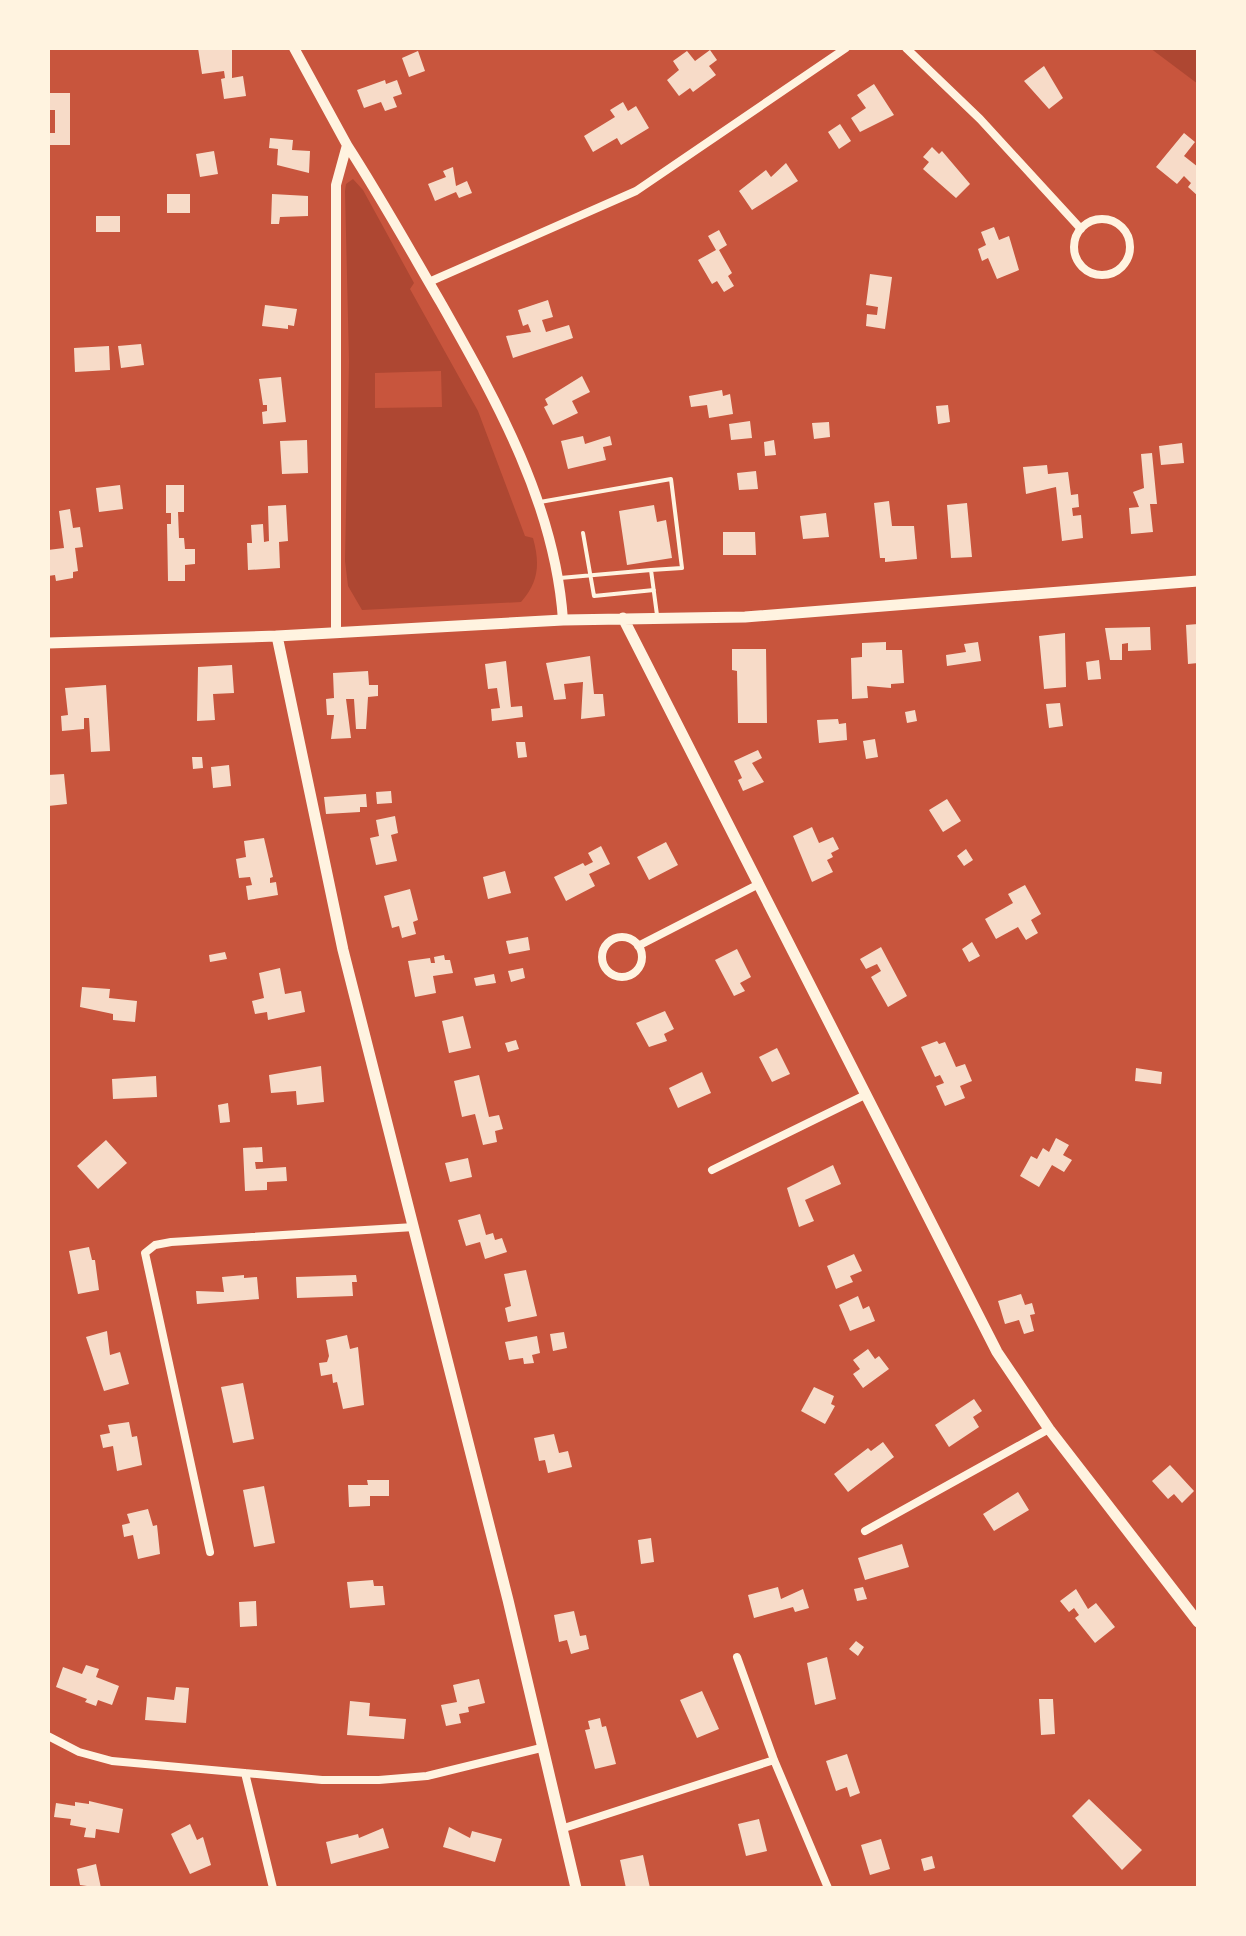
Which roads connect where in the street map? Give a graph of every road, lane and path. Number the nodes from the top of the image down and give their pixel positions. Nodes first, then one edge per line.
1 (294, 48) edge
2 (846, 48) edge
3 (906, 48) edge
4 (347, 145) junction
5 (1081, 229) junction
6 (429, 282) junction
7 (540, 502) junction
8 (583, 533) dead end
9 (651, 570) junction
10 (591, 575) junction
11 (560, 578) junction
12 (1198, 581) edge
13 (654, 590) junction
14 (623, 618) junction
15 (657, 618) junction
16 (563, 620) junction
17 (336, 633) junction
18 (277, 636) junction
19 (48, 643) edge
20 (759, 884) junction
21 (638, 946) junction
22 (865, 1095) junction
23 (712, 1170) dead end
24 (414, 1227) junction
25 (1049, 1429) junction
26 (865, 1531) dead end
27 (210, 1552) dead end
28 (1198, 1622) edge
29 (737, 1657) dead end
30 (48, 1736) edge
31 (541, 1748) junction
32 (774, 1760) junction
33 (245, 1773) junction
34 (561, 1829) junction
35 (273, 1888) edge
36 (576, 1888) edge
37 (828, 1888) edge

1 - 4 street
2 - 6 street
3 - 5 street
4 - 6 street
4 - 17 street
5 - 5 street
6 - 7 street
7 - 9 lane
7 - 11 street
8 - 10 lane
9 - 10 lane
9 - 13 lane
10 - 11 lane
10 - 13 lane
11 - 16 street
12 - 15 main road
13 - 15 lane
14 - 15 main road
14 - 16 main road
14 - 20 main road
16 - 17 main road
17 - 18 main road
18 - 19 main road
18 - 24 main road
20 - 21 street
20 - 22 main road
21 - 21 street
22 - 23 street
22 - 25 main road
24 - 27 street
24 - 31 main road
25 - 26 street
25 - 28 main road
29 - 32 street
30 - 33 street
31 - 33 street
31 - 34 main road
32 - 34 street
32 - 37 street
33 - 35 street
34 - 36 main road

